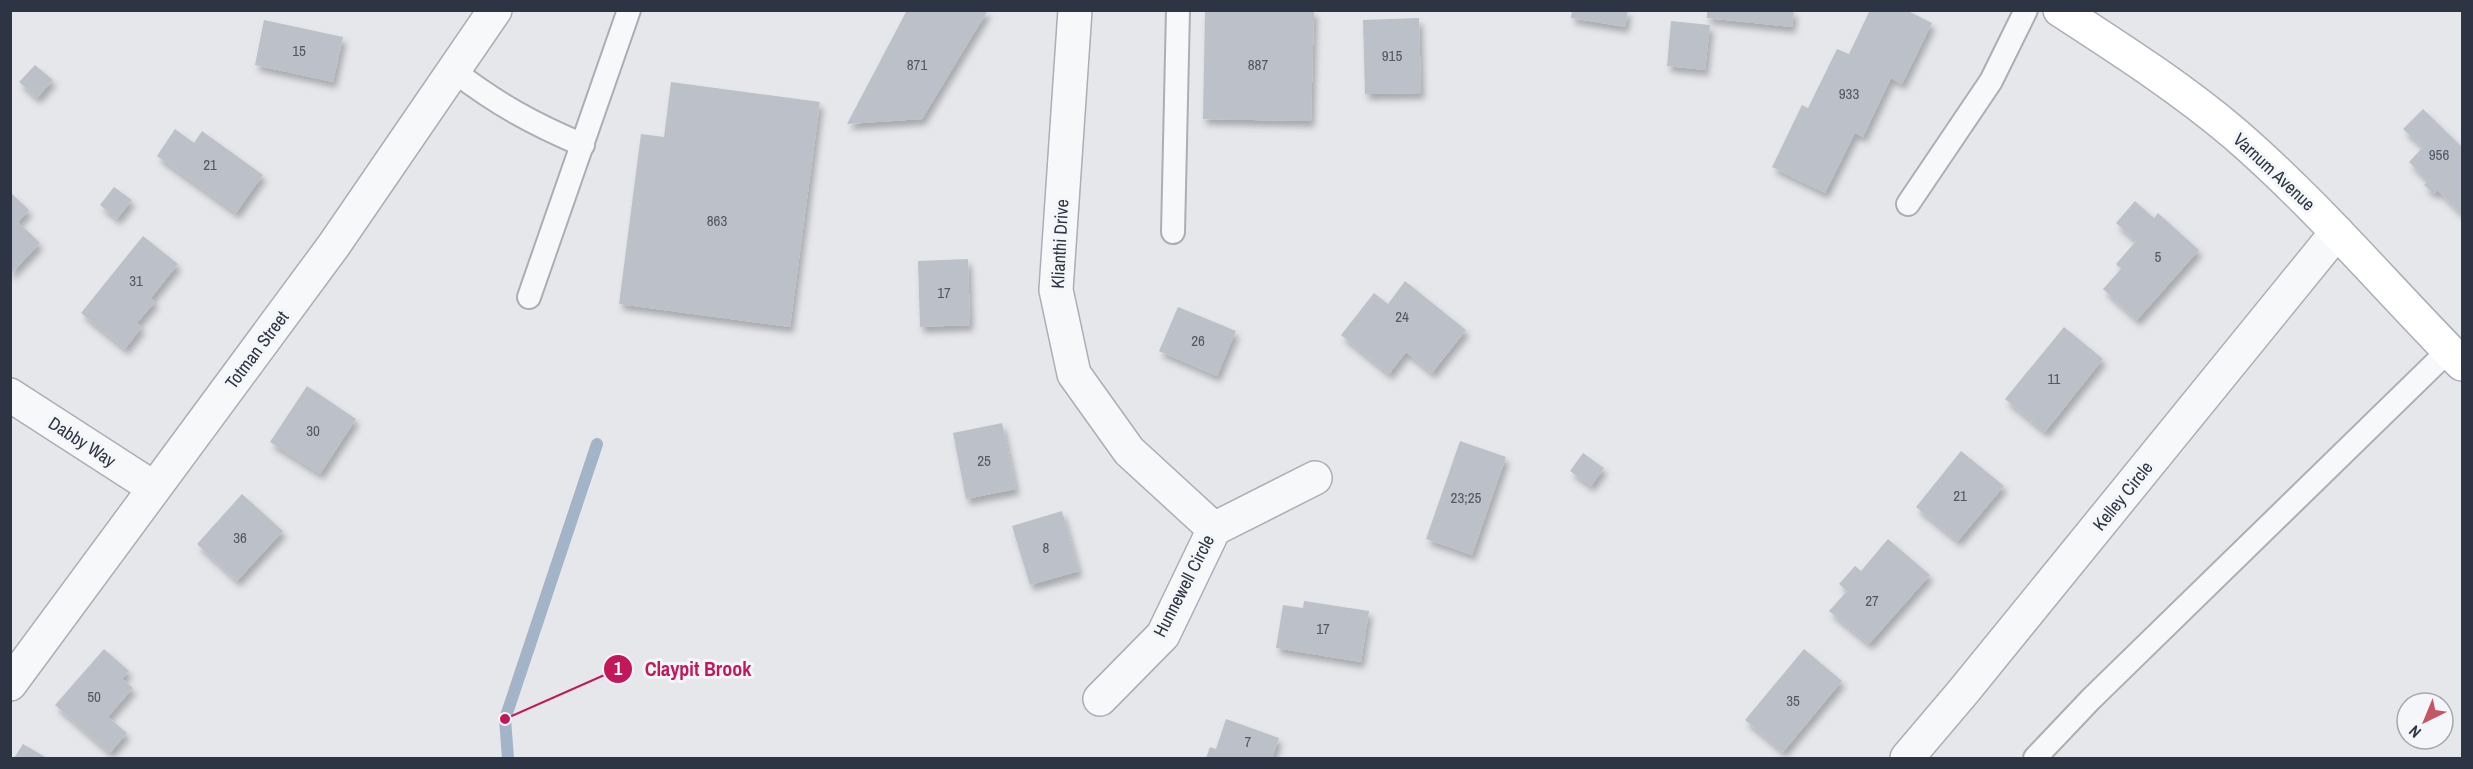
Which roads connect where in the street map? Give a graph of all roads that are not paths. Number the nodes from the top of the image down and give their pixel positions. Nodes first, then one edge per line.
1 (495, 10) edge
2 (629, 10) edge
3 (1075, 10) edge
4 (1178, 10) edge
5 (2026, 10) edge
6 (2061, 10) edge
7 (454, 71) junction
8 (583, 145) junction
9 (1908, 204) dead end
10 (1173, 232) dead end
11 (2337, 232) junction
12 (529, 297) dead end
13 (2456, 357) edge
14 (10, 395) edge
15 (1315, 478) dead end
16 (154, 488) junction
17 (1214, 529) junction
18 (10, 684) edge
19 (1100, 699) dead end
20 (1907, 759) edge
21 (2035, 759) edge

1 - 7 street, Totman Street
2 - 8 lane
3 - 17 street, Klianthi Drive
4 - 10 lane
5 - 9 lane
6 - 11 main road, Varnum Avenue
7 - 8 lane
7 - 16 street, Totman Street
8 - 12 lane
11 - 13 main road, Varnum Avenue
11 - 20 street, Kelley Circle
13 - 21 lane
14 - 16 street, Dabby Way
15 - 17 street, Hunnewell Circle
16 - 18 street, Totman Street
17 - 19 street, Hunnewell Circle

